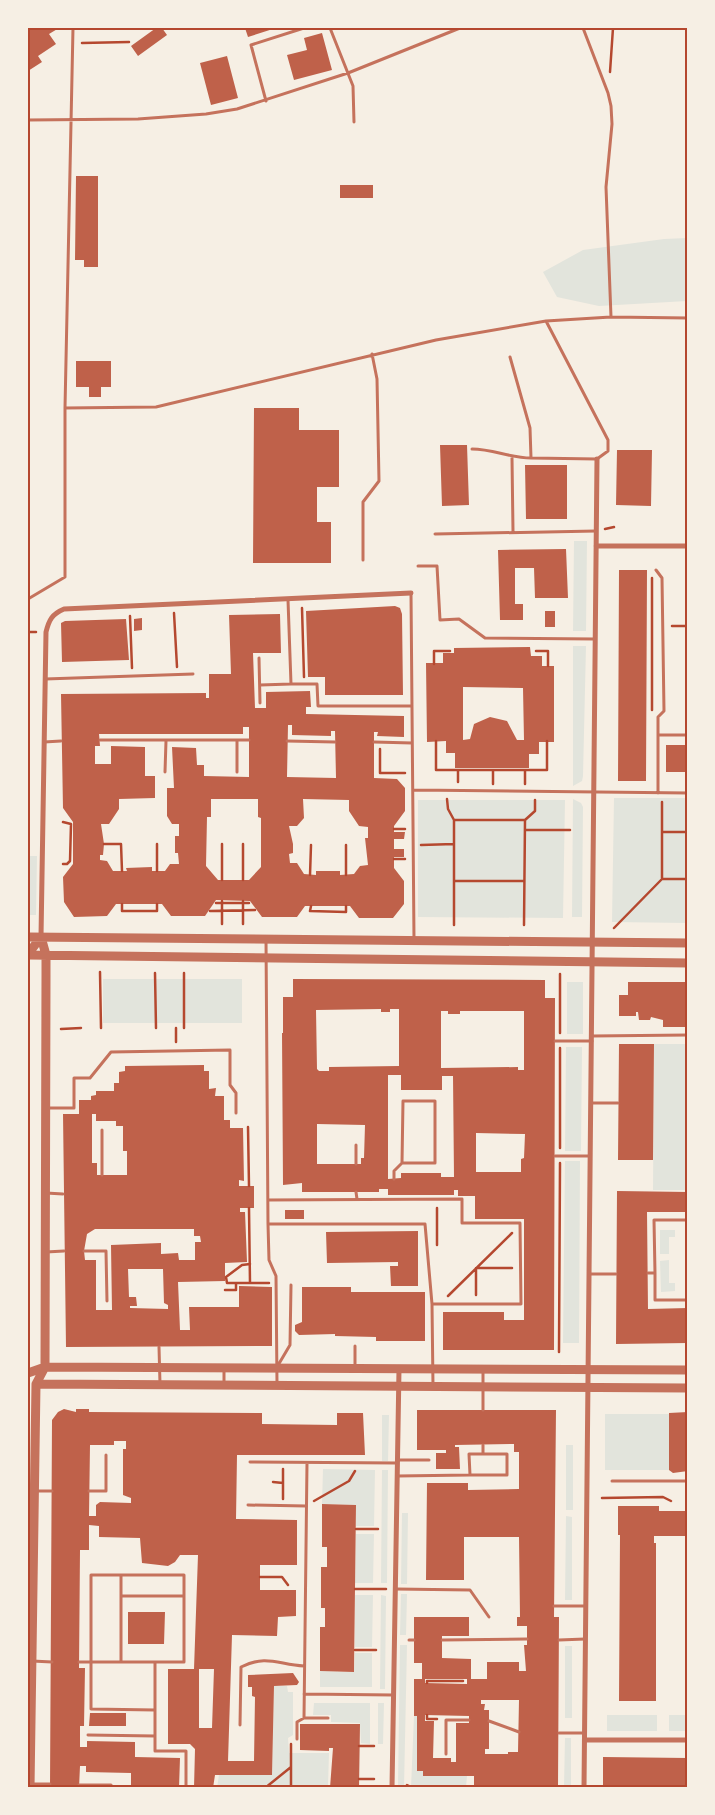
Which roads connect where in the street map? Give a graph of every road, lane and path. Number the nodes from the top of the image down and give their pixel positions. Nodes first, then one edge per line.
1 (73, 28) edge
2 (304, 28) edge
3 (330, 28) edge
4 (460, 28) edge
5 (583, 28) edge
6 (613, 28) edge
7 (129, 42) dead end
8 (73, 44) junction
9 (348, 73) junction
10 (608, 93) junction
11 (266, 101) junction
12 (70, 119) junction
13 (28, 120) edge
14 (354, 122) dead end
15 (610, 317) junction
16 (688, 318) edge
17 (546, 321) junction
18 (372, 354) junction
19 (510, 358) dead end
20 (65, 408) junction
21 (472, 449) dead end
22 (512, 458) junction
23 (531, 458) junction
24 (597, 459) junction
25 (512, 531) junction
26 (596, 531) junction
27 (435, 534) dead end
28 (596, 546) junction
29 (688, 546) edge
30 (363, 560) dead end
31 (418, 566) dead end
32 (656, 570) joint
33 (411, 594) joint
34 (28, 599) edge
35 (288, 600) junction
36 (174, 604) junction
37 (302, 608) dead end
38 (130, 614) dead end
39 (663, 626) junction
40 (688, 626) edge
41 (596, 639) junction
42 (450, 650) dead end
43 (536, 652) dead end
44 (259, 658) dead end
45 (434, 664) dead end
46 (548, 666) dead end
47 (193, 674) dead end
48 (177, 675) junction
49 (133, 676) junction
50 (46, 679) junction
51 (291, 684) junction
52 (304, 684) junction
53 (260, 685) junction
54 (260, 703) dead end
55 (412, 706) junction
56 (658, 717) junction
57 (658, 735) junction
58 (688, 735) edge
59 (100, 740) dead end
60 (249, 740) dead end
61 (61, 741) dead end
62 (166, 741) junction
63 (237, 741) junction
64 (287, 741) dead end
65 (436, 741) dead end
66 (547, 741) dead end
67 (44, 742) junction
68 (335, 742) dead end
69 (374, 742) dead end
70 (380, 742) junction
71 (412, 743) junction
72 (525, 770) junction
73 (166, 772) dead end
74 (237, 772) dead end
75 (413, 772) junction
76 (525, 774) dead end
77 (414, 790) junction
78 (447, 791) junction
79 (535, 792) junction
80 (595, 792) junction
81 (660, 793) junction
82 (688, 793) edge
83 (454, 820) junction
84 (525, 820) junction
85 (63, 822) dead end
86 (394, 829) dead end
87 (405, 829) dead end
88 (525, 830) junction
89 (570, 830) dead end
90 (663, 832) junction
91 (688, 832) edge
92 (104, 844) dead end
93 (157, 844) dead end
94 (222, 844) dead end
95 (243, 844) dead end
96 (310, 844) dead end
97 (454, 844) junction
98 (346, 845) dead end
99 (413, 845) junction
100 (394, 859) dead end
101 (404, 859) dead end
102 (63, 864) dead end
103 (122, 871) dead end
104 (157, 872) dead end
105 (310, 874) dead end
106 (346, 875) dead end
107 (662, 879) junction
108 (222, 880) dead end
109 (242, 880) dead end
110 (688, 880) edge
111 (454, 881) junction
112 (524, 881) junction
113 (222, 902) junction
114 (243, 902) junction
115 (216, 903) dead end
116 (249, 903) dead end
117 (122, 904) dead end
118 (157, 904) dead end
119 (310, 906) dead end
120 (346, 906) dead end
121 (255, 910) dead end
122 (210, 911) dead end
123 (222, 911) junction
124 (243, 911) junction
125 (222, 924) dead end
126 (243, 924) dead end
127 (454, 925) dead end
128 (524, 925) dead end
129 (614, 928) dead end
130 (28, 937) edge
131 (41, 937) junction
132 (266, 939) junction
133 (414, 940) junction
134 (594, 942) junction
135 (688, 943) edge
136 (28, 954) edge
137 (46, 955) junction
138 (266, 958) junction
139 (593, 962) junction
140 (688, 963) edge
141 (100, 972) dead end
142 (156, 973) dead end
143 (184, 973) dead end
144 (560, 974) dead end
145 (81, 1028) dead end
146 (101, 1028) dead end
147 (156, 1028) dead end
148 (184, 1028) dead end
149 (62, 1029) dead end
150 (688, 1034) edge
151 (592, 1039) junction
152 (555, 1041) dead end
153 (560, 1041) junction
154 (591, 1103) junction
155 (618, 1103) dead end
156 (45, 1108) junction
157 (236, 1113) dead end
158 (248, 1127) dead end
159 (102, 1130) dead end
160 (356, 1145) dead end
161 (555, 1156) dead end
162 (560, 1156) junction
163 (591, 1156) junction
164 (402, 1163) junction
165 (356, 1164) dead end
166 (102, 1175) dead end
167 (394, 1178) dead end
168 (249, 1186) dead end
169 (356, 1192) dead end
170 (45, 1193) junction
171 (63, 1194) dead end
172 (356, 1199) junction
173 (437, 1199) junction
174 (268, 1200) junction
175 (249, 1208) dead end
176 (688, 1220) edge
177 (268, 1224) junction
178 (520, 1226) junction
179 (437, 1229) dead end
180 (64, 1251) dead end
181 (84, 1251) dead end
182 (46, 1252) junction
183 (250, 1264) junction
184 (476, 1268) junction
185 (520, 1268) junction
186 (648, 1273) dead end
187 (654, 1273) junction
188 (589, 1274) junction
189 (616, 1274) dead end
190 (276, 1282) junction
191 (236, 1283) junction
192 (250, 1283) junction
193 (291, 1285) dead end
194 (225, 1290) dead end
195 (688, 1300) edge
196 (107, 1301) dead end
197 (432, 1304) junction
198 (440, 1304) junction
199 (476, 1304) junction
200 (355, 1346) dead end
201 (159, 1347) dead end
202 (559, 1352) dead end
203 (45, 1367) junction
204 (160, 1368) junction
205 (224, 1368) junction
206 (277, 1368) junction
207 (355, 1369) junction
208 (399, 1369) junction
209 (433, 1369) junction
210 (483, 1369) junction
211 (588, 1370) junction
212 (688, 1370) edge
213 (28, 1373) edge
214 (36, 1384) junction
215 (160, 1385) junction
216 (224, 1385) junction
217 (277, 1385) junction
218 (399, 1386) junction
219 (433, 1386) junction
220 (483, 1386) junction
221 (587, 1387) junction
222 (688, 1388) edge
223 (483, 1410) dead end
224 (483, 1445) dead end
225 (483, 1454) junction
226 (106, 1455) dead end
227 (429, 1460) dead end
228 (250, 1462) dead end
229 (397, 1462) junction
230 (283, 1463) junction
231 (307, 1463) junction
232 (362, 1463) junction
233 (470, 1475) junction
234 (397, 1476) junction
235 (612, 1481) dead end
236 (688, 1481) edge
237 (273, 1482) dead end
238 (283, 1482) junction
239 (34, 1491) junction
240 (52, 1491) dead end
241 (90, 1491) dead end
242 (602, 1498) dead end
243 (671, 1501) dead end
244 (248, 1505) dead end
245 (282, 1506) junction
246 (306, 1506) junction
247 (356, 1529) dead end
248 (378, 1529) dead end
249 (121, 1575) junction
250 (260, 1577) dead end
251 (288, 1585) dead end
252 (355, 1589) dead end
253 (396, 1589) junction
254 (121, 1596) junction
255 (184, 1596) junction
256 (554, 1606) dead end
257 (586, 1606) junction
258 (489, 1617) dead end
259 (527, 1639) dead end
260 (585, 1639) junction
261 (442, 1640) dead end
262 (559, 1640) dead end
263 (355, 1650) dead end
264 (376, 1650) dead end
265 (32, 1662) junction
266 (52, 1662) dead end
267 (79, 1662) dead end
268 (91, 1662) junction
269 (121, 1662) junction
270 (155, 1662) junction
271 (304, 1666) junction
272 (464, 1682) dead end
273 (427, 1683) dead end
274 (304, 1694) junction
275 (394, 1695) junction
276 (155, 1710) junction
277 (427, 1716) dead end
278 (304, 1718) junction
279 (328, 1718) dead end
280 (446, 1720) junction
281 (469, 1720) dead end
282 (489, 1721) dead end
283 (240, 1725) dead end
284 (519, 1732) dead end
285 (559, 1733) dead end
286 (585, 1733) junction
287 (88, 1735) dead end
288 (155, 1736) junction
289 (297, 1739) joint
290 (585, 1740) junction
291 (688, 1740) edge
292 (359, 1746) dead end
293 (374, 1746) dead end
294 (446, 1754) dead end
295 (291, 1767) junction
296 (359, 1779) dead end
297 (374, 1779) dead end
298 (50, 1784) dead end
299 (79, 1785) dead end
300 (407, 1785) dead end
301 (30, 1786) edge
302 (113, 1788) edge
303 (186, 1788) edge
304 (265, 1788) edge
305 (291, 1788) edge
306 (392, 1788) edge
307 (413, 1788) edge
308 (584, 1788) edge

1 - 8 lane
2 - 11 lane
3 - 9 lane
4 - 9 lane
5 - 10 lane
6 - 10 path
7 - 8 path
8 - 12 lane
9 - 11 lane
9 - 14 lane
10 - 15 lane
11 - 12 lane
12 - 13 lane
12 - 20 lane
15 - 16 lane
15 - 17 lane
17 - 18 lane
17 - 24 lane
18 - 20 lane
18 - 30 lane
19 - 23 lane
20 - 34 lane
21 - 22 lane
22 - 23 lane
22 - 25 lane
23 - 24 lane
24 - 26 street
25 - 26 lane
25 - 27 lane
26 - 28 street
28 - 29 street
28 - 41 street
31 - 41 lane
32 - 39 lane
32 - 56 path
33 - 35 street
33 - 55 lane
35 - 36 street
35 - 51 lane
36 - 48 path
36 - 50 street
37 - 52 path
38 - 49 path
39 - 40 path
39 - 56 lane
41 - 80 street
42 - 45 path
43 - 46 path
44 - 53 lane
47 - 48 lane
48 - 49 lane
49 - 50 lane
50 - 67 street
51 - 52 lane
51 - 53 lane
52 - 55 lane
53 - 54 lane
55 - 71 lane
56 - 57 lane
57 - 58 lane
57 - 81 lane
59 - 62 lane
60 - 63 lane
61 - 67 lane
62 - 63 lane
62 - 73 lane
63 - 74 lane
64 - 68 lane
65 - 72 path
66 - 72 path
67 - 131 street
69 - 70 lane
70 - 71 lane
70 - 75 path
71 - 75 lane
72 - 76 path
75 - 77 lane
77 - 78 lane
77 - 99 lane
78 - 79 lane
78 - 83 path
79 - 80 lane
79 - 84 path
80 - 81 lane
80 - 134 street
81 - 82 lane
81 - 90 path
83 - 84 path
83 - 97 path
84 - 88 path
85 - 102 path
86 - 87 path
88 - 89 path
88 - 112 path
90 - 91 path
90 - 107 path
92 - 103 path
93 - 104 path
94 - 108 path
95 - 109 path
96 - 105 path
97 - 99 path
97 - 111 path
98 - 106 path
99 - 133 lane
100 - 101 path
107 - 110 path
107 - 129 path
111 - 112 path
111 - 127 path
112 - 128 path
113 - 114 path
113 - 115 path
113 - 123 path
114 - 116 path
114 - 124 path
117 - 118 path
119 - 120 path
121 - 124 path
122 - 123 path
123 - 124 path
123 - 125 path
124 - 126 path
130 - 131 street
131 - 132 street
131 - 136 street
131 - 137 street
132 - 133 street
132 - 138 lane
133 - 134 street
134 - 135 street
134 - 139 street
136 - 137 street
137 - 138 street
137 - 156 street
138 - 139 street
138 - 174 lane
139 - 140 street
139 - 151 street
141 - 146 path
142 - 147 path
143 - 148 path
144 - 153 path
145 - 149 path
150 - 151 lane
151 - 153 lane
151 - 154 street
152 - 153 lane
153 - 162 path
154 - 155 lane
154 - 163 street
156 - 157 lane
156 - 170 street
158 - 168 path
159 - 166 lane
160 - 165 lane
161 - 162 lane
162 - 163 lane
162 - 202 path
163 - 188 street
164 - 164 lane
164 - 167 lane
169 - 172 lane
170 - 171 lane
170 - 182 street
172 - 173 lane
172 - 174 lane
173 - 178 lane
173 - 179 path
174 - 177 lane
175 - 183 path
176 - 187 lane
177 - 190 lane
177 - 197 lane
178 - 184 path
178 - 185 lane
180 - 182 lane
181 - 196 lane
182 - 203 street
183 - 191 path
183 - 192 path
184 - 185 path
184 - 198 path
184 - 199 path
185 - 199 lane
186 - 187 lane
187 - 195 lane
188 - 189 lane
188 - 211 street
190 - 192 path
190 - 206 lane
191 - 192 path
191 - 194 path
193 - 206 lane
197 - 198 lane
197 - 209 lane
198 - 199 lane
200 - 207 lane
201 - 204 lane
203 - 204 street
203 - 213 street
203 - 214 street
204 - 205 street
204 - 215 lane
205 - 206 street
205 - 216 lane
206 - 207 street
206 - 217 lane
207 - 208 street
208 - 209 street
208 - 218 street
209 - 210 street
209 - 219 lane
210 - 211 street
210 - 220 lane
211 - 212 street
211 - 221 street
213 - 214 street
214 - 215 street
214 - 239 street
215 - 216 street
216 - 217 street
217 - 218 street
218 - 219 street
218 - 229 street
219 - 220 street
220 - 221 street
220 - 223 lane
221 - 222 street
221 - 257 street
224 - 225 lane
225 - 233 lane
225 - 233 lane
226 - 241 lane
227 - 229 lane
228 - 230 lane
229 - 232 lane
229 - 234 street
230 - 231 lane
230 - 238 path
231 - 232 lane
231 - 246 lane
232 - 246 path
233 - 234 lane
234 - 253 street
235 - 236 lane
237 - 238 path
238 - 245 path
239 - 240 lane
239 - 265 street
242 - 243 path
244 - 245 lane
245 - 246 lane
246 - 271 lane
247 - 248 path
249 - 254 lane
249 - 255 lane
249 - 268 lane
250 - 251 path
252 - 253 path
253 - 258 lane
253 - 275 street
254 - 255 lane
254 - 269 lane
255 - 270 lane
256 - 257 lane
257 - 260 street
259 - 261 lane
260 - 262 lane
260 - 286 street
263 - 264 path
265 - 266 lane
265 - 301 street
267 - 268 lane
268 - 269 lane
268 - 276 lane
269 - 270 lane
270 - 276 lane
271 - 274 lane
271 - 283 lane
272 - 273 path
274 - 275 lane
274 - 278 lane
275 - 306 street
276 - 288 lane
277 - 280 path
278 - 279 lane
278 - 289 lane
280 - 281 lane
280 - 294 lane
282 - 284 lane
285 - 286 lane
286 - 290 street
287 - 288 lane
288 - 303 lane
289 - 295 path
290 - 291 street
290 - 308 street
292 - 293 path
295 - 304 path
295 - 305 path
296 - 297 path
298 - 301 lane
299 - 302 lane
300 - 307 path

